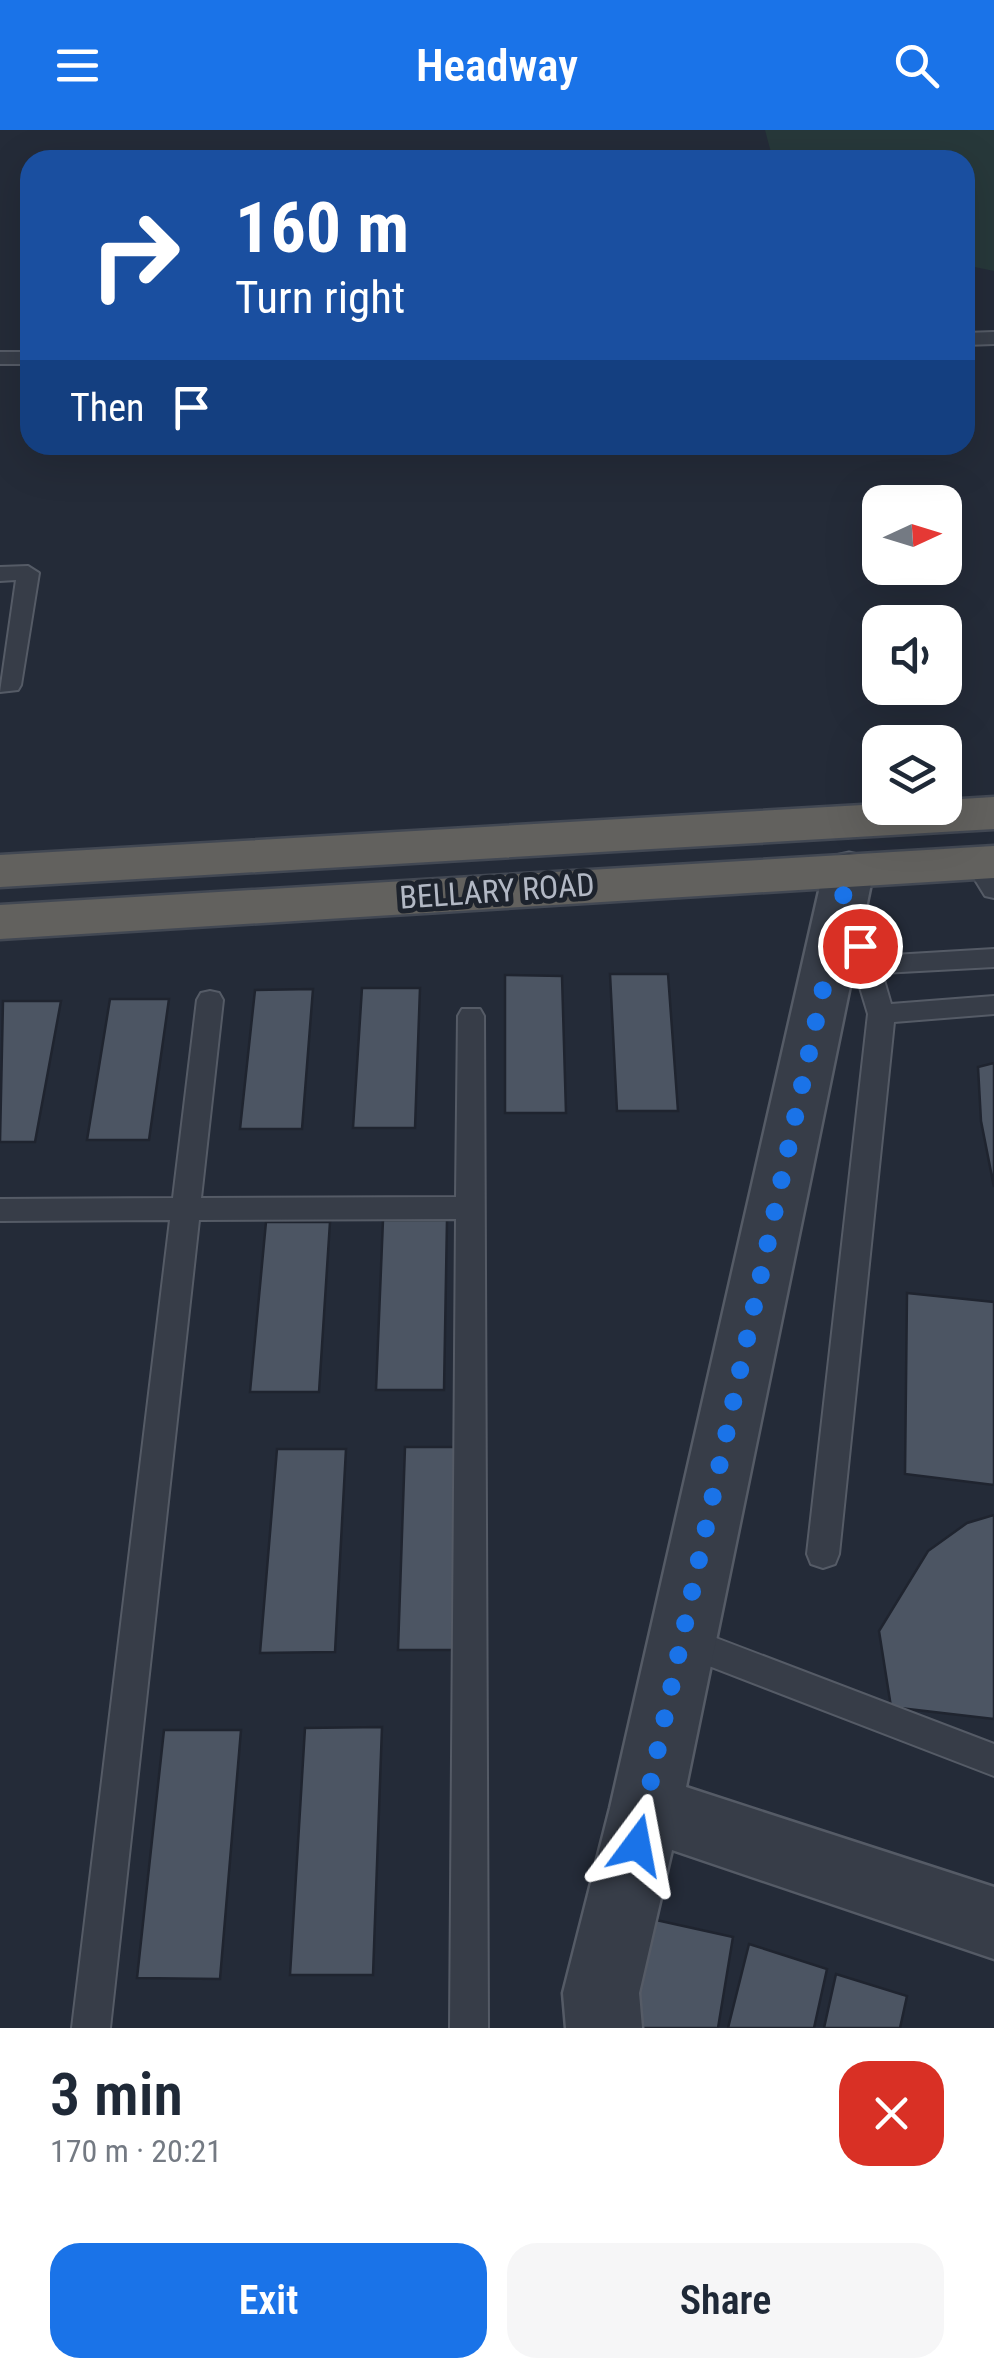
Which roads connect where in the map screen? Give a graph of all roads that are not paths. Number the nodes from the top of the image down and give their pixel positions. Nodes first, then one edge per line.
1 (0, 574) edge
2 (0, 685) edge
3 (994, 813) edge
4 (988, 871) edge
5 (0, 872) edge
6 (846, 881) junction
7 (0, 922) edge
8 (994, 958) edge
9 (866, 965) junction
10 (210, 1000) dead end
11 (994, 1004) edge
12 (881, 1014) junction
13 (471, 1016) dead end
14 (470, 1208) junction
15 (0, 1210) edge
16 (185, 1210) junction
17 (823, 1554) dead end
18 (682, 1640) junction
19 (994, 1760) edge
20 (646, 1808) junction
21 (994, 1923) edge
22 (91, 2028) edge
23 (469, 2028) edge
24 (604, 2028) edge

1 - 2 lane
3 - 5 highway, BELLARY ROAD
4 - 6 highway, BELLARY ROAD
6 - 7 highway, BELLARY ROAD
6 - 9 lane
6 - 18 street
8 - 9 lane
9 - 12 lane
10 - 16 lane
11 - 12 lane
12 - 17 lane
13 - 14 lane
14 - 16 lane
14 - 23 lane
15 - 16 lane
16 - 22 lane
18 - 19 lane
18 - 20 street
20 - 21 street
20 - 24 street

